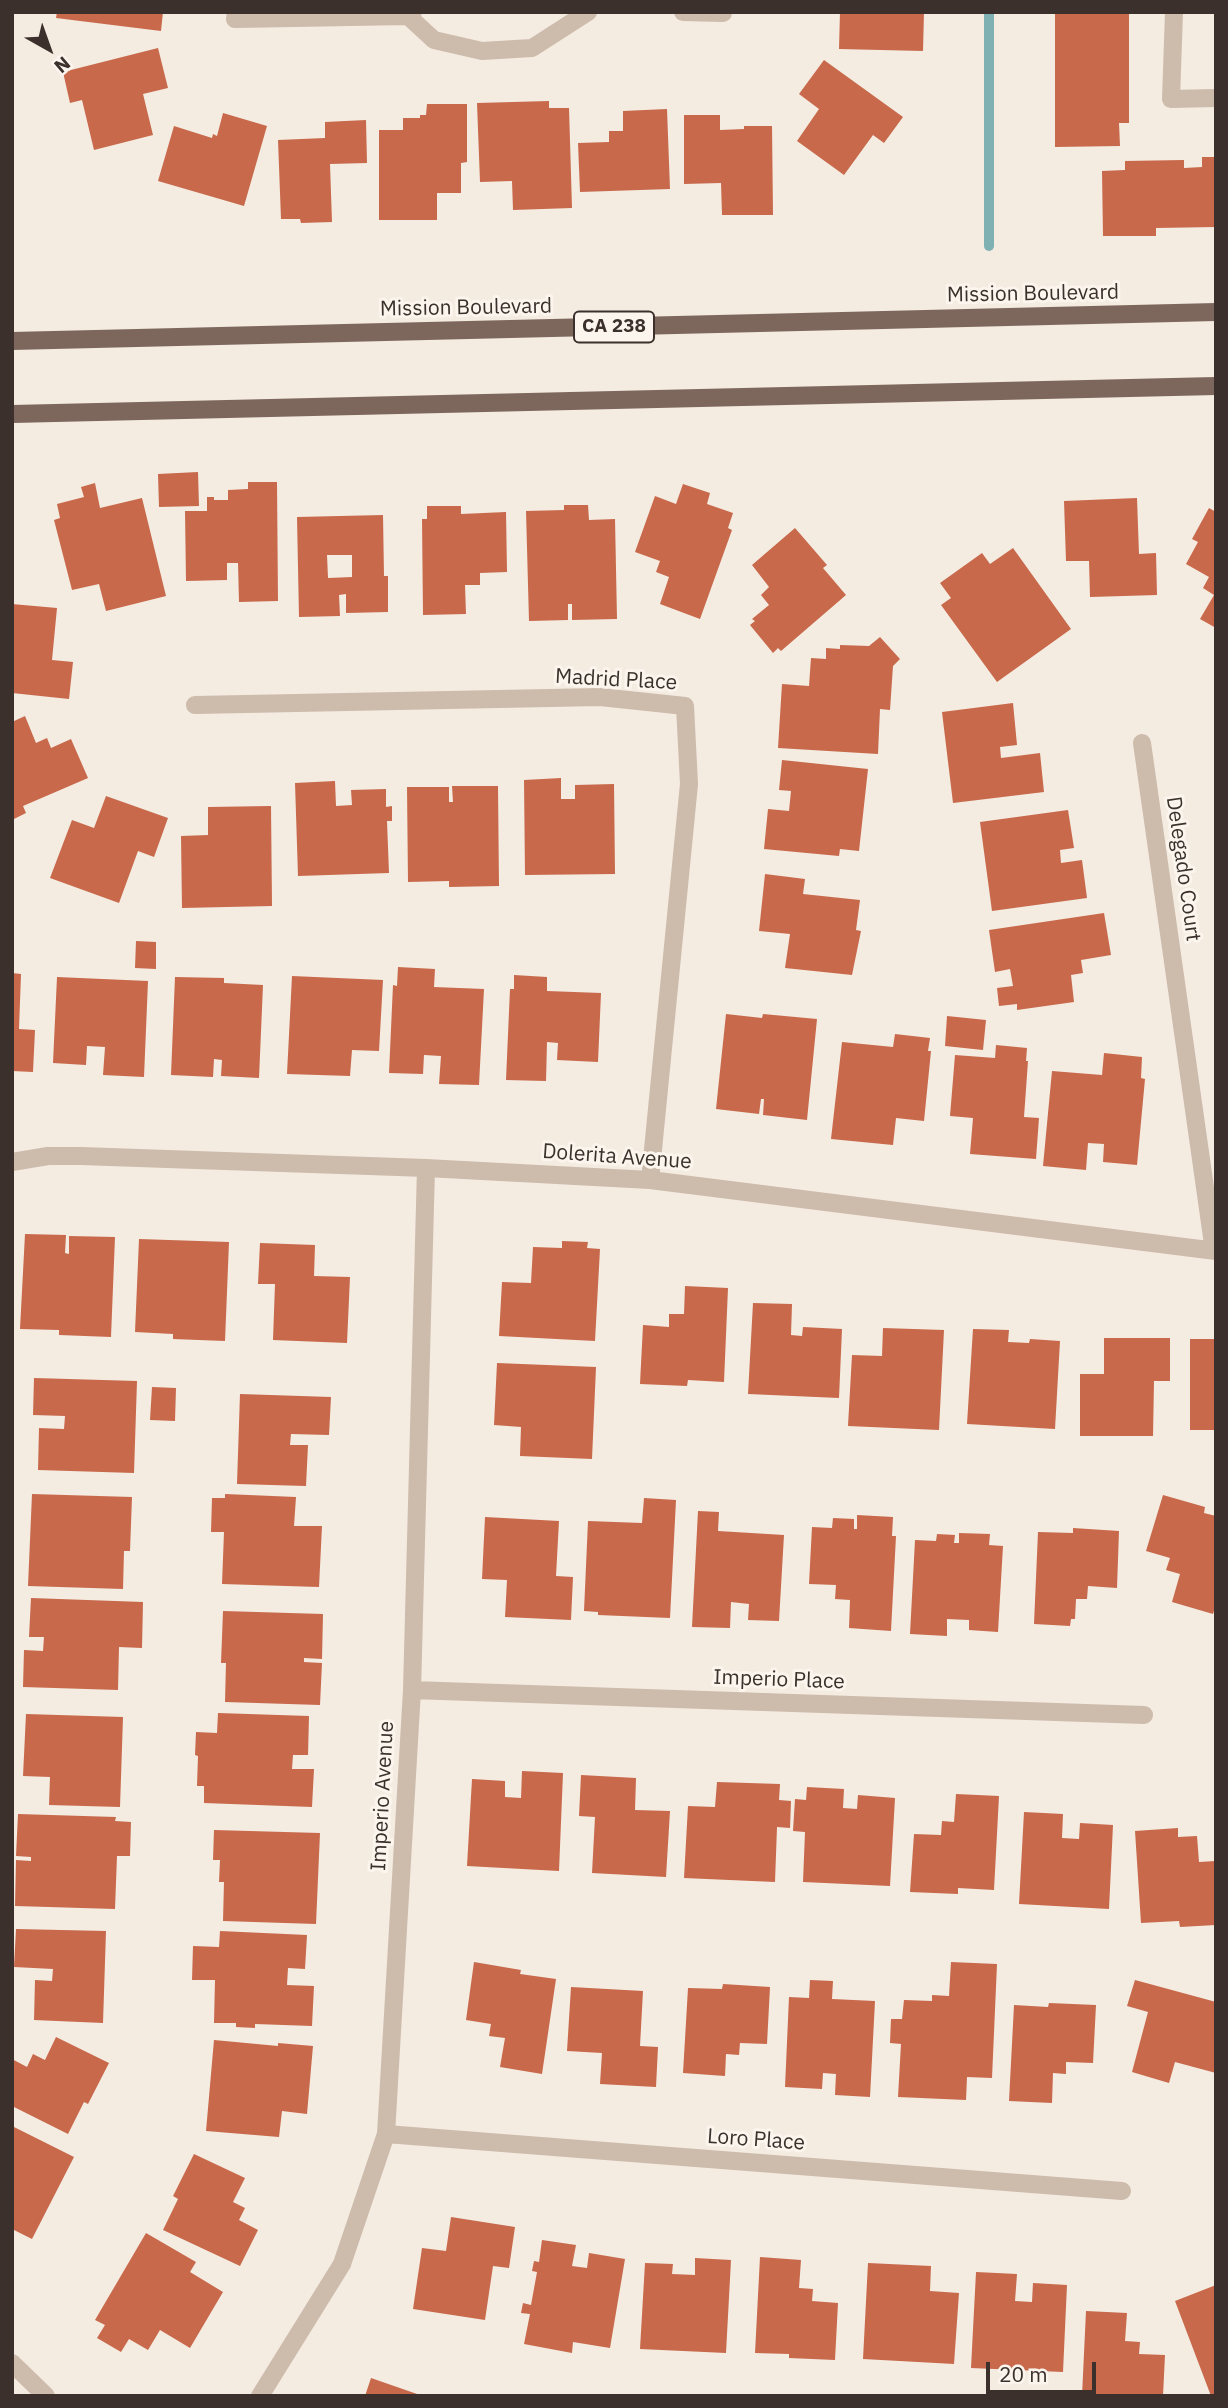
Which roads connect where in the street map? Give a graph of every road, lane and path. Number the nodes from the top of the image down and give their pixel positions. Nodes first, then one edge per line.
1 (236, 12) edge
2 (589, 12) edge
3 (683, 12) edge
4 (1174, 12) edge
5 (723, 13) edge
6 (411, 14) edge
7 (1216, 97) edge
8 (1216, 312) edge
9 (12, 341) edge
10 (1216, 386) edge
11 (12, 414) edge
12 (195, 705) dead end
13 (1142, 743) dead end
14 (12, 1162) edge
15 (426, 1168) junction
16 (650, 1180) junction
17 (1215, 1251) edge
18 (412, 1690) junction
19 (1144, 1715) dead end
20 (386, 2134) junction
21 (1122, 2191) dead end
22 (12, 2362) edge
23 (46, 2396) edge
24 (260, 2396) edge

1 - 6 street
2 - 6 street
3 - 5 street
4 - 7 street
8 - 9 main road, Mission Boulevard / CA 238
10 - 11 main road
12 - 16 street, Madrid Place
13 - 17 street, Delegado Court
14 - 15 street, Dolerita Avenue
15 - 16 street, Dolerita Avenue
15 - 18 street, Imperio Avenue
16 - 17 street, Dolerita Avenue
18 - 19 street, Imperio Place
18 - 20 street, Imperio Avenue
20 - 21 street, Loro Place
20 - 24 street, Imperio Avenue
22 - 23 street

